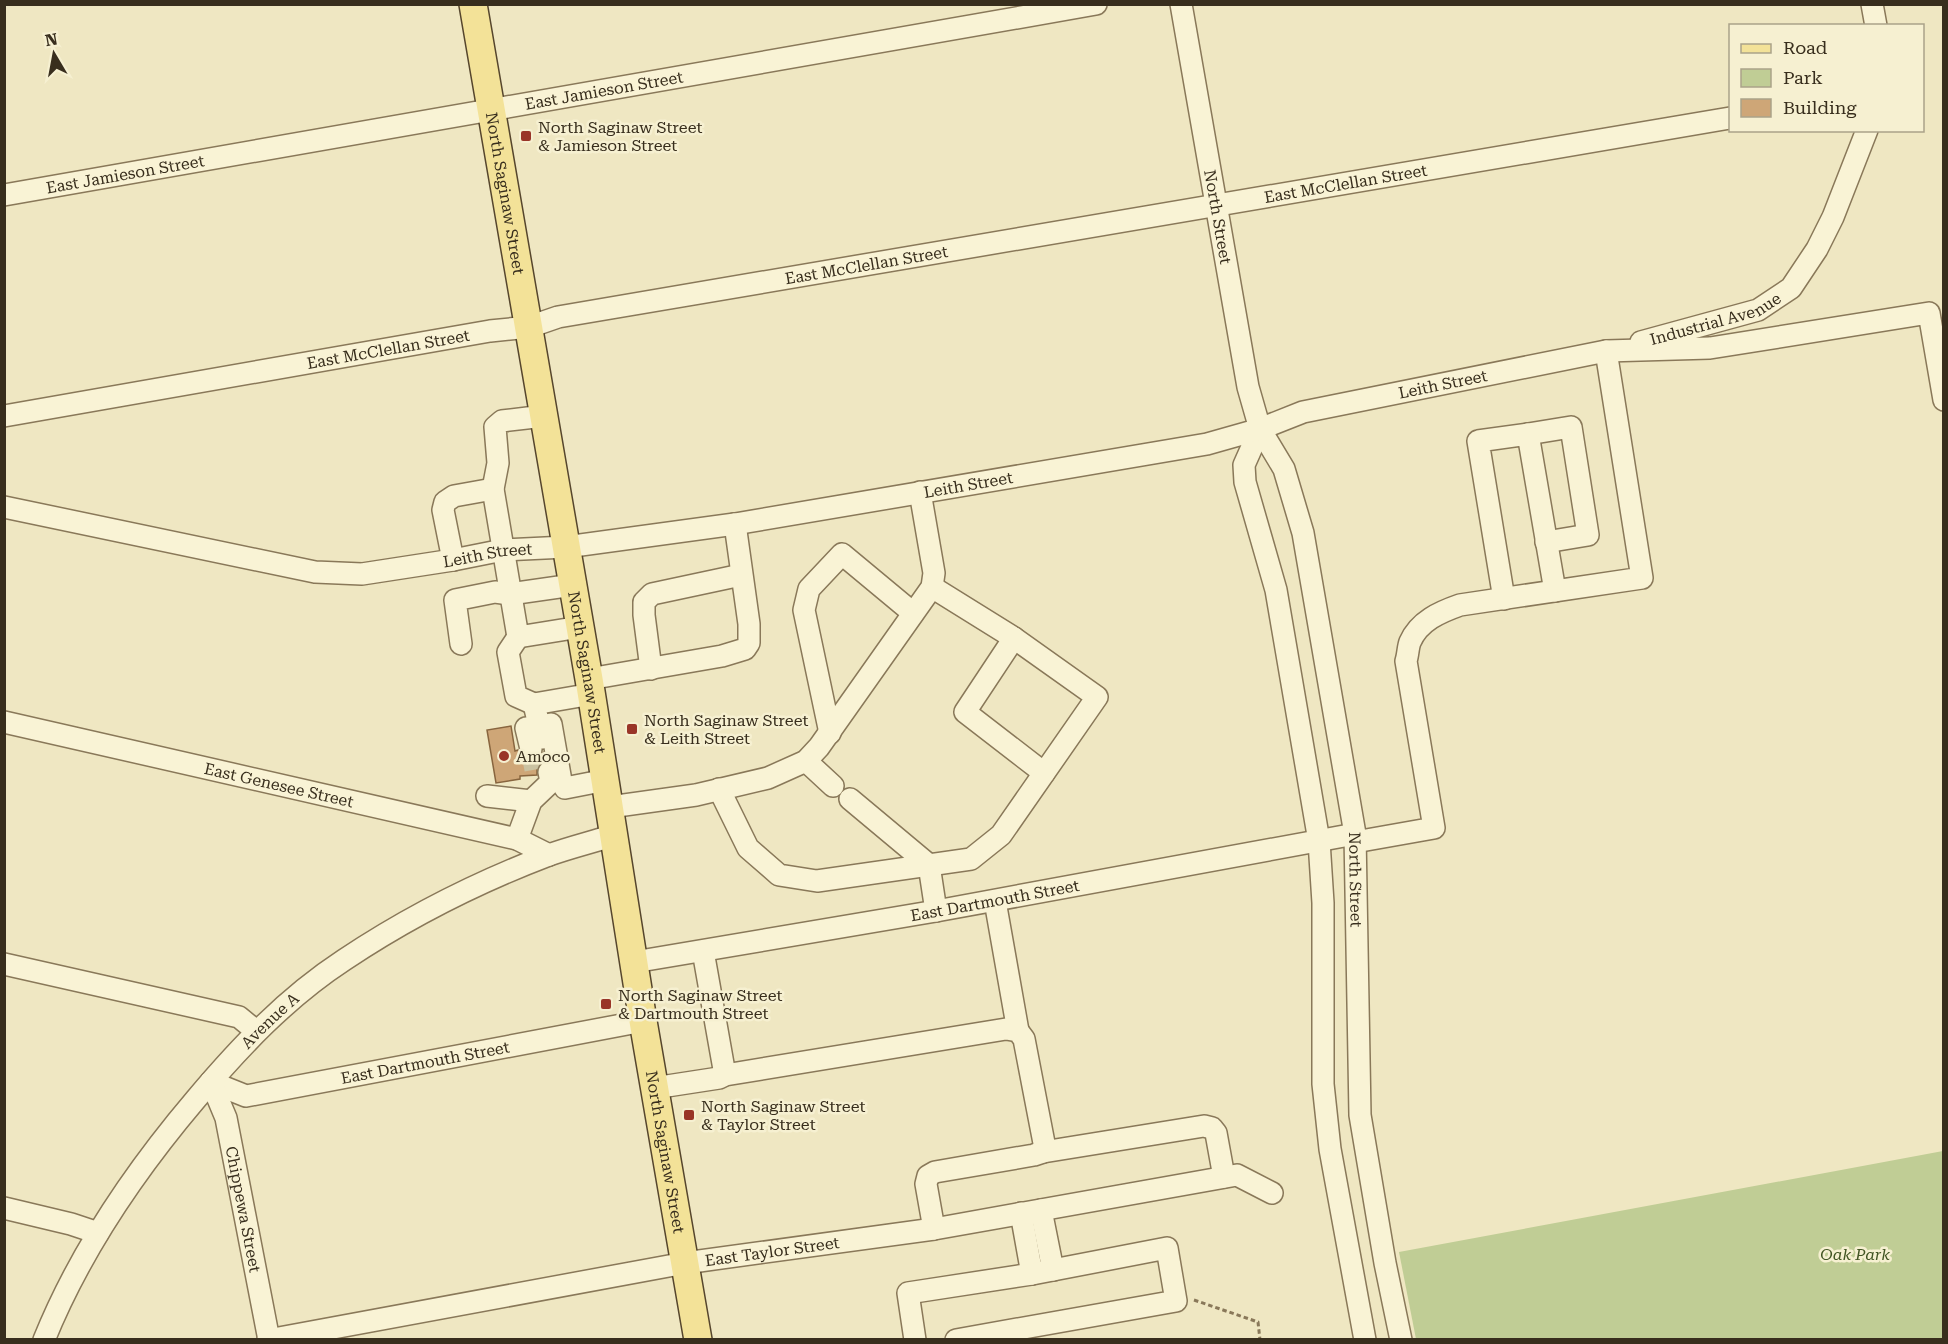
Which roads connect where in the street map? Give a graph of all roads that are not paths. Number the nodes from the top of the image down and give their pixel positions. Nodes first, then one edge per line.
1 (473, 4) edge
2 (1096, 4) edge
3 (1181, 4) edge
4 (1872, 4) edge
5 (1876, 24) edge
6 (490, 111) junction
7 (1729, 118) edge
8 (1866, 132) edge
9 (4, 195) edge
10 (1216, 206) junction
11 (529, 327) junction
12 (1606, 351) junction
13 (1944, 400) edge
14 (4, 416) edge
15 (544, 416) junction
16 (1260, 429) junction
17 (1528, 434) junction
18 (493, 489) junction
19 (920, 492) junction
20 (4, 507) edge
21 (735, 524) junction
22 (1546, 542) junction
23 (566, 547) junction
24 (503, 550) junction
25 (453, 560) junction
26 (741, 575) junction
27 (573, 585) junction
28 (932, 586) junction
29 (1555, 591) junction
30 (510, 594) junction
31 (1504, 599) junction
32 (913, 613) junction
33 (580, 627) junction
34 (518, 637) junction
35 (1014, 638) junction
36 (461, 644) dead end
37 (651, 669) junction
38 (590, 687) junction
39 (534, 704) junction
40 (4, 722) edge
41 (830, 733) junction
42 (806, 761) junction
43 (1044, 772) junction
44 (549, 778) junction
45 (606, 780) junction
46 (833, 786) dead end
47 (718, 789) junction
48 (487, 796) dead end
49 (850, 799) dead end
50 (531, 801) junction
51 (610, 807) junction
52 (614, 835) junction
53 (1355, 838) junction
54 (517, 839) junction
55 (1319, 841) junction
56 (549, 855) junction
57 (928, 865) junction
58 (994, 901) junction
59 (936, 911) junction
60 (703, 951) junction
61 (634, 962) junction
62 (4, 964) edge
63 (643, 1021) junction
64 (256, 1031) junction
65 (1018, 1031) junction
66 (725, 1075) junction
67 (211, 1082) junction
68 (654, 1089) junction
69 (1043, 1152) junction
70 (1224, 1177) junction
71 (1272, 1193) dead end
72 (4, 1208) edge
73 (1031, 1212) junction
74 (934, 1229) junction
75 (1380, 1232) junction
76 (98, 1233) junction
77 (1346, 1238) junction
78 (685, 1263) junction
79 (1043, 1272) junction
80 (269, 1339) edge
81 (44, 1340) edge
82 (698, 1340) edge
83 (915, 1340) edge
84 (956, 1340) edge
85 (1365, 1340) edge
86 (1401, 1340) edge

1 - 6 main road, North Saginaw Street
2 - 6 street, East Jamieson Street
3 - 10 street, North Street
4 - 5 street
6 - 9 street, East Jamieson Street
6 - 11 main road, North Saginaw Street
7 - 10 street, East McClellan Street
8 - 12 street, Industrial Avenue
10 - 11 street, East McClellan Street
10 - 16 street, North Street
11 - 14 street, East McClellan Street
11 - 15 main road, North Saginaw Street
12 - 13 street, Leith Street
12 - 16 street, Leith Street
12 - 29 street
15 - 18 street
15 - 23 main road, North Saginaw Street
16 - 19 street, Leith Street
16 - 53 street, North Street
16 - 55 street, North Street
17 - 22 street
17 - 22 street
17 - 31 street
18 - 24 street
18 - 25 street
19 - 21 street, Leith Street
19 - 28 street
20 - 25 street, Leith Street
21 - 23 street, Leith Street
21 - 26 street
22 - 29 street
23 - 24 street, Leith Street
23 - 27 main road, North Saginaw Street
24 - 25 street, Leith Street
24 - 30 street
26 - 37 street
26 - 37 street
27 - 30 street
27 - 33 main road, North Saginaw Street
28 - 32 street
28 - 35 street
29 - 31 street
30 - 34 street
30 - 36 street
31 - 53 street, East Dartmouth Street
32 - 41 street
32 - 41 street
33 - 34 street
33 - 38 main road, North Saginaw Street
34 - 39 street
35 - 43 street
35 - 43 street
37 - 38 street
38 - 39 street
38 - 45 main road, North Saginaw Street
39 - 44 street
40 - 54 street, East Genesee Street
41 - 42 street
42 - 46 street
42 - 47 street
43 - 57 street
44 - 45 street
44 - 50 street
45 - 51 main road, North Saginaw Street
47 - 51 street
47 - 57 street
48 - 50 street
49 - 57 street
50 - 54 street
51 - 52 main road, North Saginaw Street
52 - 56 street, Avenue A
52 - 61 main road, North Saginaw Street
53 - 55 street, East Dartmouth Street
53 - 75 street, North Street
54 - 56 street, East Genesee Street
55 - 58 street, East Dartmouth Street
55 - 77 street, North Street
56 - 64 street, Avenue A
57 - 59 street
58 - 59 street, East Dartmouth Street
58 - 65 street
59 - 60 street, East Dartmouth Street
60 - 61 street, East Dartmouth Street
60 - 66 street
61 - 63 main road, North Saginaw Street
62 - 64 street
63 - 67 street, East Dartmouth Street
63 - 68 main road, North Saginaw Street
64 - 67 street, Avenue A
65 - 66 street
65 - 69 street
66 - 68 street
67 - 76 street, Avenue A
67 - 80 street, Chippewa Street
68 - 78 main road, North Saginaw Street
69 - 70 street
69 - 74 street
70 - 71 street, East Taylor Street
70 - 73 street, East Taylor Street
72 - 76 street
73 - 74 street, East Taylor Street
73 - 79 street
74 - 78 street, East Taylor Street
75 - 77 street
75 - 86 street, North Street
76 - 81 street, Avenue A
77 - 85 street, North Street
78 - 80 street, East Taylor Street
78 - 82 main road, North Saginaw Street
79 - 83 street
79 - 84 street

